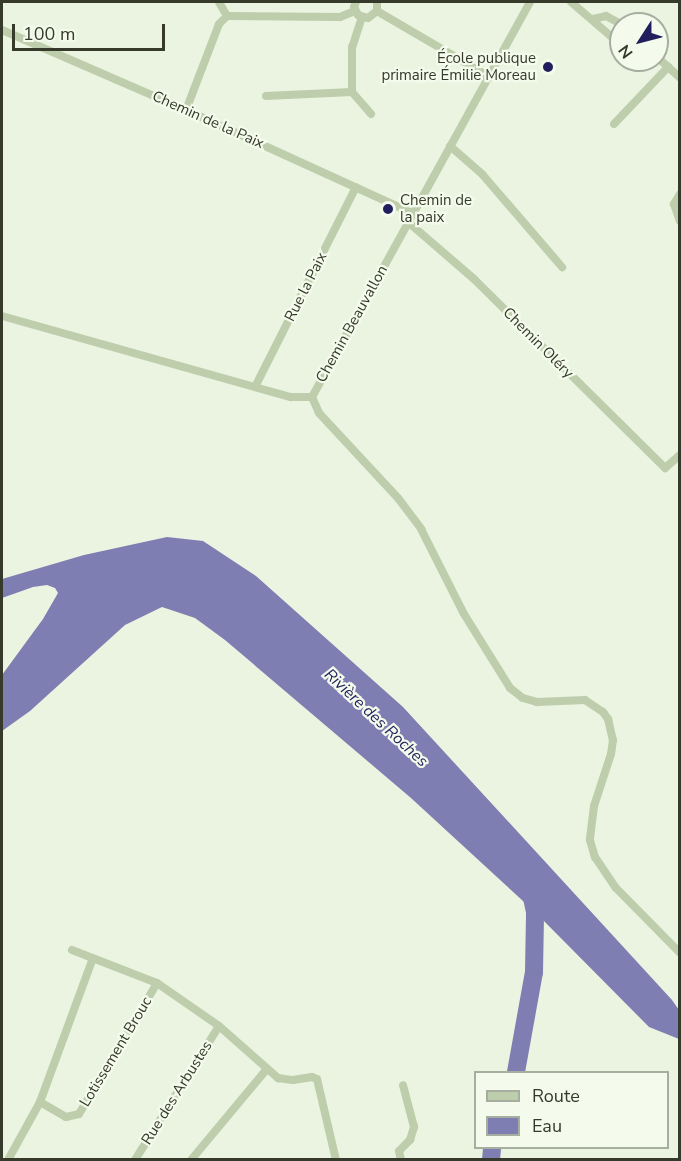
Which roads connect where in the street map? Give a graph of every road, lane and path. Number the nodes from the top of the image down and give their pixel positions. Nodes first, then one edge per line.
1 (219, 2) edge
2 (530, 2) edge
3 (571, 2) edge
4 (377, 6) edge
5 (358, 10) edge
6 (228, 15) junction
7 (592, 18) junction
8 (609, 18) edge
9 (2, 30) edge
10 (609, 34) edge
11 (663, 72) edge
12 (490, 77) junction
13 (352, 92) junction
14 (266, 96) dead end
15 (186, 110) junction
16 (371, 114) dead end
17 (614, 124) dead end
18 (450, 146) junction
19 (356, 187) junction
20 (680, 194) edge
21 (412, 213) junction
22 (680, 221) edge
23 (408, 222) junction
24 (562, 267) dead end
25 (2, 316) edge
26 (255, 387) junction
27 (312, 397) junction
28 (680, 455) edge
29 (72, 950) dead end
30 (680, 953) edge
31 (93, 958) junction
32 (157, 983) junction
33 (219, 1026) junction
34 (266, 1070) junction
35 (403, 1085) dead end
36 (40, 1102) junction
37 (8, 1160) edge
38 (135, 1160) edge
39 (192, 1160) edge
40 (336, 1160) edge
41 (401, 1160) edge

1 - 6 street
2 - 12 street, Chemin Beauvallon
3 - 7 street
4 - 5 street
4 - 12 street
5 - 6 street
5 - 13 street
6 - 15 street
7 - 8 street
7 - 10 street
9 - 15 street, Chemin de la Paix
11 - 17 street
12 - 18 street, Chemin Beauvallon
13 - 14 street
13 - 16 street
15 - 19 street, Chemin de la Paix
18 - 21 street, Chemin Beauvallon
18 - 24 street
19 - 21 street, Chemin de la Paix
19 - 26 street, Rue la Paix
20 - 22 street
21 - 23 street, Chemin Beauvallon
23 - 27 street, Chemin Beauvallon
23 - 28 street, Chemin Oléry
25 - 26 street, Chemin Beauvallon
26 - 27 street, Chemin Beauvallon
27 - 30 street
29 - 31 street
31 - 32 street
31 - 36 street
32 - 33 street
32 - 36 street, Lotissement Brouc
33 - 34 street
33 - 38 street, Rue des Arbustes
34 - 39 street
34 - 40 street
35 - 41 street
36 - 37 street

